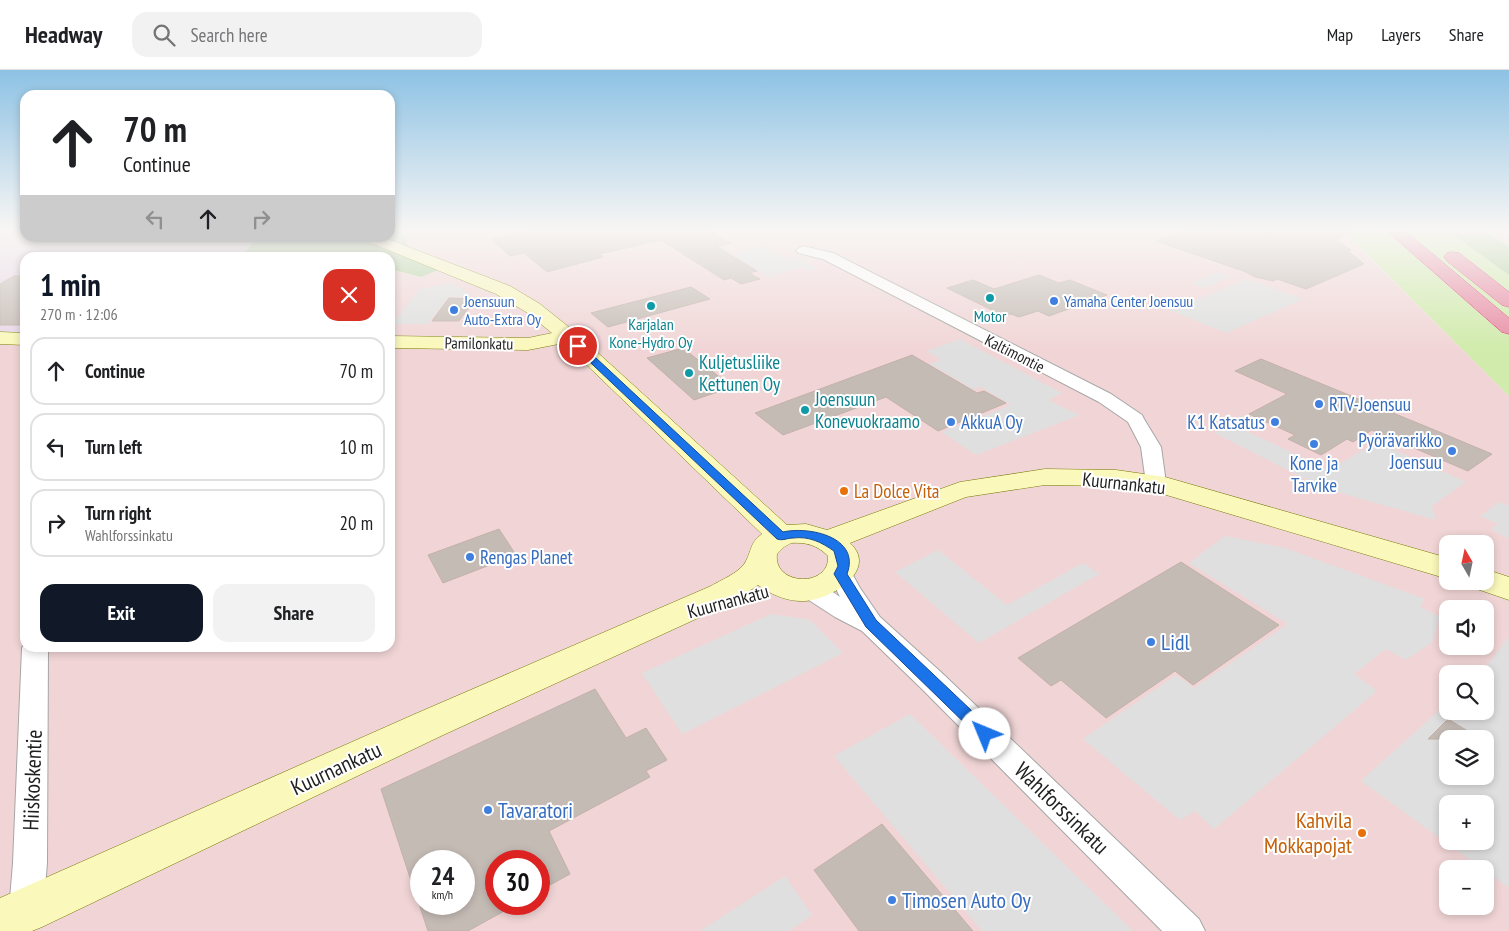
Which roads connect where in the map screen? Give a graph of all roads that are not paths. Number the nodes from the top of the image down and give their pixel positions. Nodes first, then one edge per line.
1 (451, 269) edge
2 (853, 269) edge
3 (1440, 269) edge
4 (1469, 269) edge
5 (1509, 301) edge
6 (1509, 328) edge
7 (568, 336) junction
8 (0, 338) edge
9 (20, 339) edge
10 (395, 342) edge
11 (1156, 483) junction
12 (781, 536) junction
13 (829, 540) junction
14 (761, 564) junction
15 (1439, 566) edge
16 (841, 574) junction
17 (1494, 583) edge
18 (797, 588) junction
19 (1509, 589) edge
20 (674, 616) junction
21 (871, 624) junction
22 (35, 652) edge
23 (13, 916) edge
24 (1187, 931) edge

1 - 7 street
2 - 11 street, Kaltimontie
3 - 6 highway
4 - 5 highway
7 - 10 street, Pamilonkatu
7 - 12 street
8 - 9 street
11 - 13 street, Kuurnankatu
11 - 15 street, Kuurnankatu
12 - 13 street
12 - 14 street
13 - 16 street
14 - 18 street
14 - 20 street, Kuurnankatu
16 - 18 street
16 - 21 street, Wahlforssinkatu
17 - 19 street
18 - 20 street, Kuurnankatu
18 - 21 street, Wahlforssinkatu
20 - 23 street, Kuurnankatu
21 - 24 street, Wahlforssinkatu
22 - 23 street, Hiiskoskentie

